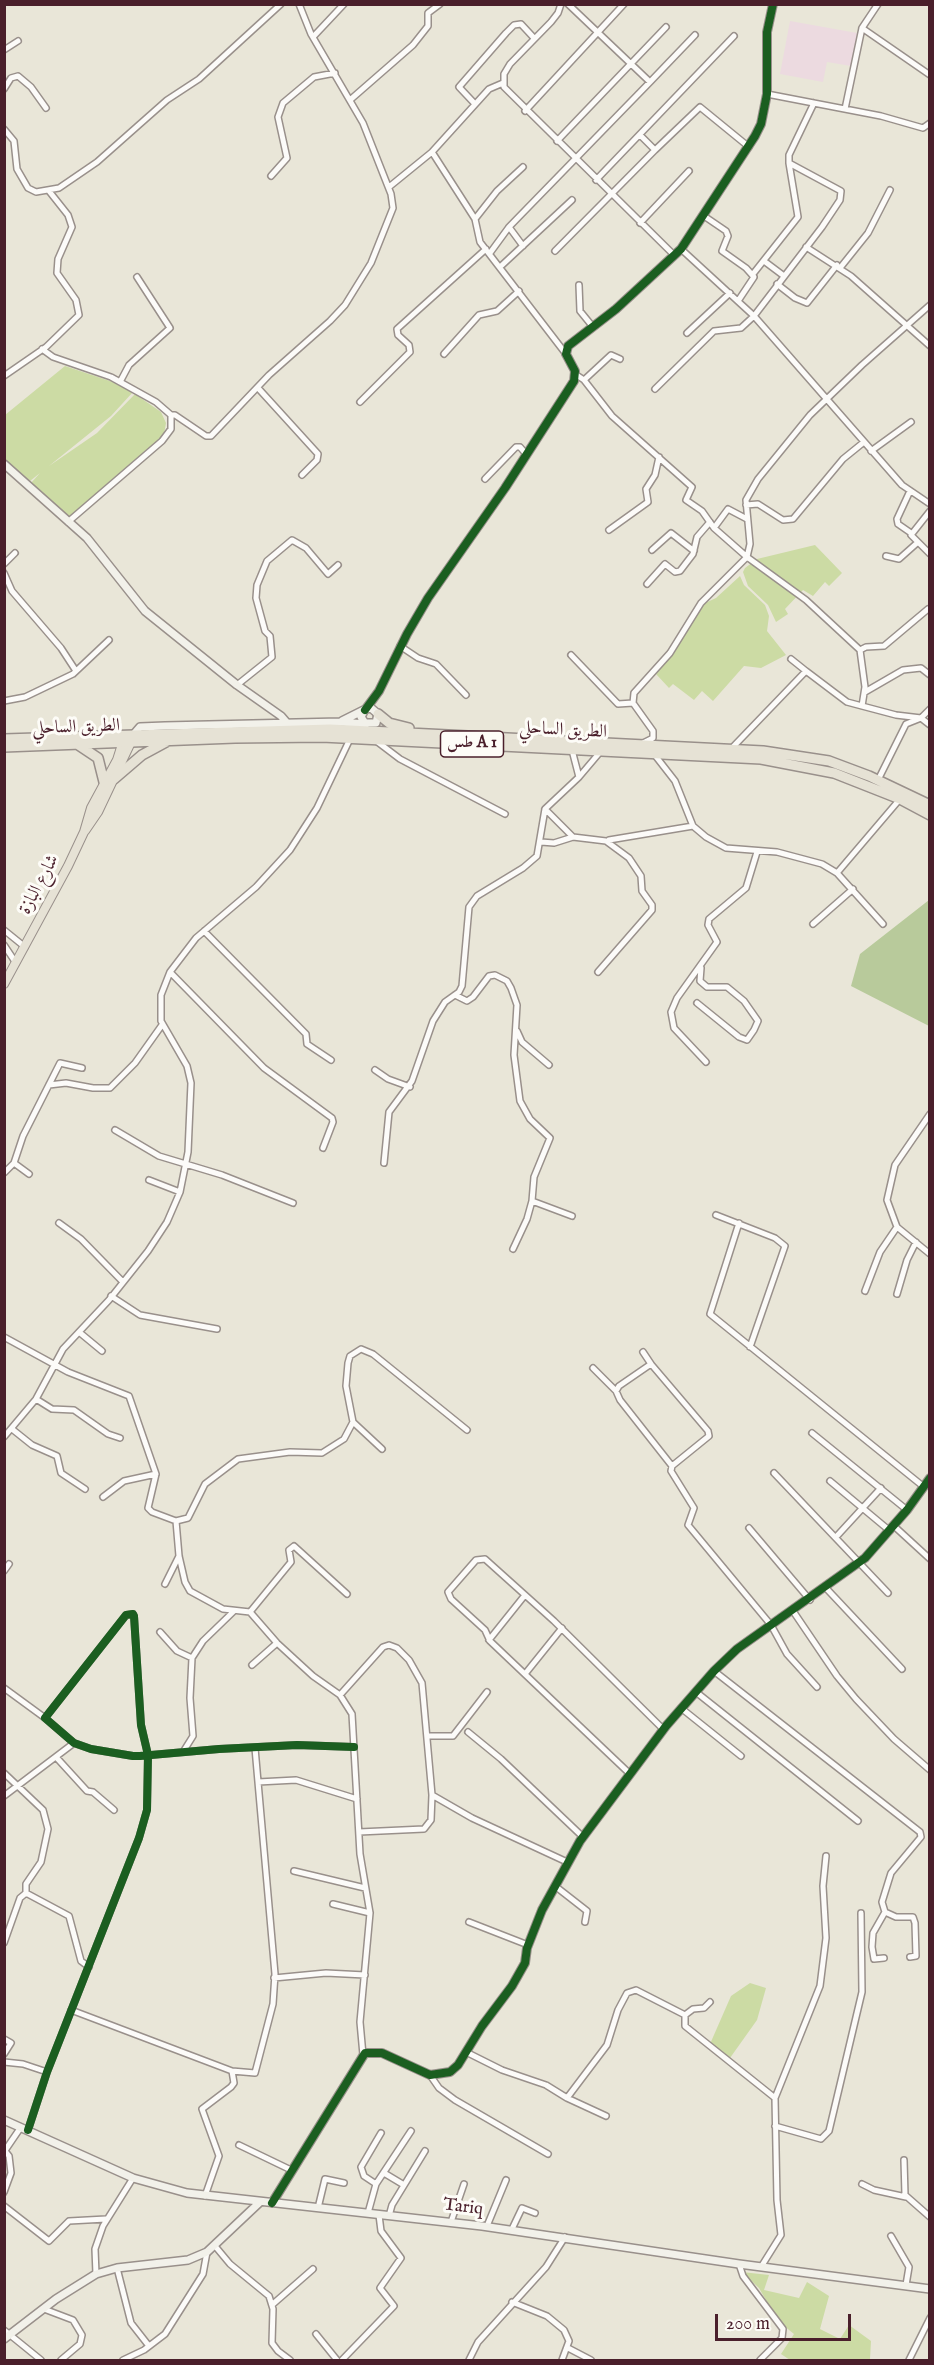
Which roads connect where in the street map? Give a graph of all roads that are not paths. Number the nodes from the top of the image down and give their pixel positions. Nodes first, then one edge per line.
1 (281, 4) edge
2 (299, 4) edge
3 (344, 4) edge
4 (440, 4) edge
5 (561, 4) edge
6 (624, 4) edge
7 (773, 4) edge
8 (878, 4) edge
9 (569, 5) edge
10 (666, 27) dead end
11 (862, 28) junction
12 (600, 33) junction
13 (695, 35) dead end
14 (734, 36) dead end
15 (313, 37) junction
16 (534, 38) junction
17 (18, 40) dead end
18 (4, 50) edge
19 (632, 63) junction
20 (335, 73) junction
21 (930, 75) edge
22 (650, 82) junction
23 (503, 83) junction
24 (4, 89) edge
25 (767, 94) junction
26 (350, 100) junction
27 (814, 103) junction
28 (475, 104) junction
29 (46, 108) dead end
30 (845, 109) junction
31 (525, 111) junction
32 (930, 123) edge
33 (4, 129) edge
34 (641, 136) junction
35 (11, 138) junction
36 (557, 141) junction
37 (4, 142) edge
38 (748, 147) junction
39 (655, 150) junction
40 (432, 152) junction
41 (574, 158) junction
42 (789, 163) junction
43 (523, 167) dead end
44 (689, 171) dead end
45 (271, 176) dead end
46 (596, 180) junction
47 (389, 187) junction
48 (890, 190) dead end
49 (49, 191) junction
50 (610, 194) junction
51 (572, 200) dead end
52 (704, 216) junction
53 (475, 219) junction
54 (640, 223) junction
55 (509, 227) junction
56 (523, 246) junction
57 (807, 247) junction
58 (681, 249) junction
59 (488, 251) junction
60 (555, 251) dead end
61 (674, 255) junction
62 (764, 261) junction
63 (839, 266) junction
64 (500, 267) junction
65 (753, 274) junction
66 (784, 276) junction
67 (137, 277) dead end
68 (777, 284) junction
69 (579, 285) dead end
70 (519, 291) junction
71 (730, 293) junction
72 (738, 301) junction
73 (930, 305) edge
74 (754, 316) junction
75 (593, 327) junction
76 (905, 327) junction
77 (687, 333) dead end
78 (930, 346) edge
79 (42, 349) junction
80 (444, 354) dead end
81 (566, 354) junction
82 (620, 360) dead end
83 (575, 374) junction
84 (4, 375) edge
85 (584, 380) junction
86 (120, 382) junction
87 (258, 388) junction
88 (655, 389) dead end
89 (827, 399) junction
90 (360, 402) dead end
91 (171, 415) junction
92 (911, 422) dead end
93 (864, 442) junction
94 (871, 451) junction
95 (526, 454) junction
96 (659, 457) junction
97 (4, 464) edge
98 (302, 476) dead end
99 (485, 479) dead end
100 (910, 491) junction
101 (930, 504) edge
102 (746, 505) junction
103 (930, 511) edge
104 (747, 519) junction
105 (68, 522) junction
106 (712, 525) junction
107 (609, 530) dead end
108 (911, 533) junction
109 (917, 543) junction
110 (652, 550) dead end
111 (694, 550) junction
112 (15, 553) dead end
113 (930, 554) edge
114 (747, 556) junction
115 (886, 556) dead end
116 (4, 564) edge
117 (338, 565) dead end
118 (4, 573) edge
119 (647, 584) dead end
120 (928, 609) edge
121 (110, 640) dead end
122 (400, 646) junction
123 (860, 650) junction
124 (571, 655) dead end
125 (791, 659) dead end
126 (76, 671) junction
127 (806, 671) junction
128 (930, 675) edge
129 (237, 685) junction
130 (379, 692) junction
131 (865, 692) junction
132 (466, 695) dead end
133 (4, 702) edge
134 (633, 703) junction
135 (862, 706) junction
136 (930, 709) edge
137 (365, 710) junction
138 (273, 711) junction
139 (378, 713) junction
140 (921, 718) junction
141 (340, 722) junction
142 (270, 723) junction
143 (287, 723) junction
144 (366, 724) junction
145 (930, 725) edge
146 (432, 733) junction
147 (129, 738) junction
148 (350, 738) junction
149 (4, 739) edge
150 (374, 739) junction
151 (168, 741) junction
152 (643, 743) junction
153 (77, 744) junction
154 (4, 747) edge
155 (571, 748) junction
156 (731, 748) junction
157 (602, 750) junction
158 (653, 752) junction
159 (579, 777) junction
160 (114, 779) junction
161 (878, 780) junction
162 (104, 782) junction
163 (900, 799) junction
164 (930, 805) edge
165 (545, 809) junction
166 (505, 814) dead end
167 (930, 815) edge
168 (693, 826) junction
169 (84, 832) junction
170 (573, 837) junction
171 (606, 841) junction
172 (540, 842) junction
173 (757, 852) junction
174 (837, 873) junction
175 (853, 889) junction
176 (813, 924) dead end
177 (883, 924) dead end
178 (4, 930) edge
179 (204, 931) junction
180 (4, 945) edge
181 (25, 947) junction
182 (16, 963) junction
183 (702, 963) junction
184 (170, 972) junction
185 (598, 972) dead end
186 (4, 984) edge
187 (455, 995) junction
188 (696, 1003) dead end
189 (162, 1025) junction
190 (516, 1026) junction
191 (331, 1060) dead end
192 (706, 1062) dead end
193 (549, 1065) dead end
194 (82, 1068) dead end
195 (375, 1070) dead end
196 (49, 1085) junction
197 (410, 1087) junction
198 (930, 1114) edge
199 (115, 1130) dead end
200 (323, 1148) dead end
201 (14, 1163) junction
202 (384, 1163) dead end
203 (186, 1166) junction
204 (4, 1173) edge
205 (29, 1174) dead end
206 (149, 1180) dead end
207 (180, 1192) junction
208 (532, 1202) junction
209 (293, 1203) dead end
210 (716, 1215) dead end
211 (572, 1216) dead end
212 (59, 1223) dead end
213 (739, 1223) junction
214 (897, 1227) junction
215 (916, 1242) junction
216 (513, 1249) dead end
217 (930, 1254) edge
218 (122, 1281) junction
219 (865, 1291) dead end
220 (897, 1294) dead end
221 (111, 1296) junction
222 (217, 1329) dead end
223 (79, 1332) junction
224 (4, 1337) edge
225 (750, 1347) junction
226 (102, 1351) dead end
227 (643, 1352) dead end
228 (54, 1364) junction
229 (651, 1364) junction
230 (593, 1368) dead end
231 (616, 1391) junction
232 (36, 1399) junction
233 (353, 1422) junction
234 (12, 1429) junction
235 (467, 1430) dead end
236 (812, 1433) dead end
237 (4, 1437) edge
238 (120, 1438) dead end
239 (382, 1449) dead end
240 (672, 1466) junction
241 (774, 1473) dead end
242 (156, 1474) junction
243 (930, 1478) edge
244 (830, 1481) dead end
245 (924, 1487) junction
246 (881, 1488) junction
247 (85, 1489) dead end
248 (103, 1497) dead end
249 (862, 1507) junction
250 (907, 1510) junction
251 (176, 1521) junction
252 (749, 1528) dead end
253 (892, 1528) junction
254 (836, 1537) junction
255 (179, 1556) junction
256 (930, 1559) edge
257 (860, 1562) junction
258 (9, 1564) dead end
259 (4, 1571) edge
260 (165, 1584) dead end
261 (825, 1587) junction
262 (888, 1593) dead end
263 (347, 1594) dead end
264 (525, 1594) junction
265 (810, 1599) junction
266 (234, 1611) junction
267 (793, 1611) junction
268 (250, 1612) junction
269 (771, 1625) junction
270 (562, 1628) junction
271 (160, 1632) dead end
272 (489, 1640) junction
273 (277, 1643) junction
274 (192, 1658) junction
275 (252, 1665) dead end
276 (902, 1669) dead end
277 (714, 1671) junction
278 (525, 1674) junction
279 (817, 1687) dead end
280 (4, 1688) edge
281 (487, 1692) dead end
282 (696, 1692) junction
283 (340, 1695) junction
284 (681, 1708) junction
285 (45, 1718) junction
286 (663, 1729) junction
287 (468, 1732) dead end
288 (427, 1736) junction
289 (74, 1743) junction
290 (354, 1747) junction
291 (255, 1748) junction
292 (183, 1752) junction
293 (148, 1755) junction
294 (741, 1756) dead end
295 (56, 1757) junction
296 (930, 1770) edge
297 (4, 1773) edge
298 (630, 1774) junction
299 (258, 1782) junction
300 (19, 1784) junction
301 (432, 1795) junction
302 (4, 1796) edge
303 (357, 1799) junction
304 (114, 1810) dead end
305 (858, 1821) dead end
306 (359, 1832) junction
307 (583, 1837) junction
308 (826, 1856) dead end
309 (567, 1862) junction
310 (294, 1871) dead end
311 (555, 1886) junction
312 (365, 1888) junction
313 (26, 1893) junction
314 (333, 1904) dead end
315 (885, 1912) junction
316 (370, 1913) junction
317 (861, 1913) dead end
318 (469, 1922) dead end
319 (585, 1922) dead end
320 (4, 1943) edge
321 (528, 1945) junction
322 (910, 1957) dead end
323 (884, 1958) dead end
324 (89, 1967) junction
325 (364, 1975) junction
326 (274, 1978) junction
327 (710, 2002) dead end
328 (71, 2010) junction
329 (685, 2014) junction
330 (4, 2039) edge
331 (466, 2052) junction
332 (4, 2054) edge
333 (363, 2055) junction
334 (4, 2062) edge
335 (232, 2071) junction
336 (47, 2072) junction
337 (430, 2075) junction
338 (567, 2098) junction
339 (775, 2098) junction
340 (606, 2116) dead end
341 (4, 2120) edge
342 (775, 2126) junction
343 (24, 2129) junction
344 (411, 2131) dead end
345 (381, 2133) dead end
346 (240, 2145) dead end
347 (5, 2151) edge
348 (425, 2151) dead end
349 (548, 2154) dead end
350 (904, 2160) dead end
351 (291, 2170) junction
352 (384, 2173) junction
353 (133, 2178) junction
354 (506, 2180) dead end
355 (344, 2183) dead end
356 (376, 2184) junction
357 (464, 2184) dead end
358 (862, 2184) dead end
359 (404, 2186) junction
360 (4, 2192) edge
361 (205, 2196) junction
362 (906, 2198) junction
363 (260, 2202) junction
364 (272, 2203) junction
365 (4, 2206) edge
366 (318, 2208) junction
367 (368, 2213) junction
368 (535, 2213) dead end
369 (379, 2215) junction
370 (389, 2216) junction
371 (930, 2217) edge
372 (106, 2219) junction
373 (451, 2222) junction
374 (487, 2226) junction
375 (512, 2229) junction
376 (891, 2236) dead end
377 (565, 2237) junction
378 (215, 2246) junction
379 (207, 2252) junction
380 (739, 2264) junction
381 (760, 2267) junction
382 (117, 2268) junction
383 (313, 2269) dead end
384 (96, 2274) junction
385 (906, 2285) junction
386 (930, 2289) edge
387 (512, 2302) junction
388 (273, 2304) junction
389 (44, 2308) junction
390 (930, 2318) edge
391 (316, 2334) dead end
392 (6, 2335) edge
393 (149, 2346) junction
394 (568, 2348) junction
395 (41, 2361) edge
396 (62, 2361) edge
397 (123, 2361) edge
398 (290, 2361) edge
399 (337, 2361) edge
400 (342, 2361) edge
401 (469, 2361) edge
402 (562, 2361) edge
403 (591, 2361) edge
404 (760, 2361) edge
405 (909, 2361) edge

1 - 49 street
2 - 15 street
3 - 15 street
4 - 26 street
5 - 16 street
6 - 12 street
7 - 25 street
8 - 11 street
9 - 12 street
10 - 19 street
11 - 21 street
11 - 30 street
12 - 19 street
12 - 31 street
13 - 22 street
14 - 34 street
15 - 20 street
16 - 23 street
16 - 28 street
17 - 18 street
19 - 22 street
19 - 36 street
20 - 26 street
20 - 45 street
22 - 41 street
23 - 28 street
23 - 31 street
24 - 29 street
25 - 27 street
25 - 38 street
26 - 47 street
27 - 30 street
27 - 42 street
28 - 40 street
30 - 32 street
31 - 36 street
33 - 35 street
34 - 39 street
34 - 46 street
35 - 37 street
35 - 49 street
36 - 41 street
38 - 39 street
38 - 52 street
39 - 50 street
40 - 47 street
40 - 53 street
41 - 46 street
41 - 55 street
42 - 57 street
42 - 62 street
43 - 53 street
44 - 54 street
46 - 50 street
47 - 87 street
48 - 63 street
49 - 79 street
50 - 54 street
50 - 60 street
51 - 56 street
52 - 58 street
52 - 65 street
53 - 59 street
54 - 61 street
55 - 56 street
55 - 59 street
56 - 64 street
57 - 63 street
57 - 66 street
58 - 61 street
58 - 71 street
59 - 64 street
59 - 90 street
61 - 75 street
62 - 65 street
62 - 66 street
63 - 68 street
63 - 76 street
64 - 70 street
65 - 72 street
66 - 68 street
67 - 86 street
68 - 74 street
69 - 75 street
70 - 80 street
70 - 81 street
71 - 72 street
71 - 77 street
72 - 74 street
73 - 76 street
74 - 88 street
74 - 89 street
75 - 81 street
76 - 78 street
76 - 89 street
79 - 84 street
79 - 86 street
81 - 83 street
82 - 85 street
83 - 85 street
83 - 95 street
85 - 96 street
86 - 91 street
87 - 91 street
87 - 98 street
89 - 93 street
89 - 102 street
91 - 105 street
92 - 94 street
93 - 94 street
93 - 102 street
94 - 100 street
95 - 99 street
95 - 122 street
96 - 106 street
96 - 107 street
97 - 105 street
100 - 101 street
100 - 108 street
102 - 104 street
103 - 108 street
104 - 106 street
104 - 114 street
105 - 129 street
106 - 111 street
106 - 114 street
108 - 109 street
109 - 113 street
109 - 115 street
110 - 111 street
111 - 119 street
112 - 116 street
114 - 123 street
114 - 134 street
117 - 129 street
118 - 126 street
120 - 123 street
121 - 126 street
122 - 130 street
122 - 132 street
123 - 131 street
124 - 134 street
125 - 127 street
126 - 133 street
127 - 135 street
127 - 156 street
128 - 131 street
129 - 138 street
130 - 137 street
130 - 139 street
131 - 135 street
134 - 152 street
135 - 140 street
136 - 140 street
137 - 139 street
137 - 141 street
137 - 144 street
138 - 142 street
138 - 143 street
139 - 144 street
139 - 146 highway
140 - 145 street
140 - 161 street
141 - 143 street
141 - 144 street
142 - 143 street
142 - 147 street
146 - 147 highway, الطريق الساحلي / طس A 1
146 - 152 highway, الطريق الساحلي / طس A 1
147 - 149 highway, الطريق الساحلي / طس A 1
147 - 151 highway, الطريق الساحلي / طس A 1
147 - 153 highway, الطريق الساحلي / طس A 1
147 - 160 main road, شارع البازة
147 - 162 main road, شارع البازة
148 - 150 highway, الطريق الساحلي / طس A 1
148 - 151 highway, الطريق الساحلي / طس A 1
148 - 179 street
150 - 155 highway, الطريق الساحلي / طس A 1
150 - 166 street
151 - 160 highway
152 - 156 highway, الطريق الساحلي / طس A 1
153 - 154 highway, الطريق الساحلي / طس A 1
153 - 162 highway
155 - 157 highway, الطريق الساحلي / طس A 1
155 - 159 street
156 - 161 highway, الطريق الساحلي / طس A 1
157 - 158 highway, الطريق الساحلي / طس A 1
157 - 159 street
158 - 163 highway, الطريق الساحلي / طس A 1
158 - 168 street
159 - 165 street
160 - 169 main road, شارع البازة
161 - 164 highway, الطريق الساحلي / طس A 1
162 - 169 main road, شارع البازة
163 - 167 highway, الطريق الساحلي / طس A 1
163 - 174 street
165 - 170 street
165 - 172 street
168 - 171 street
168 - 173 street
169 - 181 main road, شارع البازة
170 - 171 street
170 - 172 street
171 - 185 street
172 - 187 street
173 - 174 street
173 - 183 street
174 - 175 street
175 - 176 street
175 - 177 street
178 - 181 street
179 - 184 street
179 - 191 street
180 - 182 street
181 - 182 main road, شارع البازة
182 - 186 main road, شارع البازة
183 - 188 street
183 - 192 street
184 - 189 street
184 - 200 street
187 - 190 street
187 - 197 street
189 - 196 street
189 - 203 street
190 - 193 street
190 - 208 street
194 - 196 street
195 - 197 street
196 - 201 street
197 - 202 street
198 - 214 street
199 - 203 street
201 - 204 street
201 - 205 street
203 - 207 street
203 - 209 street
206 - 207 street
207 - 218 street
208 - 211 street
208 - 216 street
210 - 213 street
212 - 218 street
213 - 225 street
213 - 225 street
214 - 215 street
214 - 219 street
215 - 217 street
215 - 220 street
218 - 221 street
221 - 222 street
221 - 223 street
223 - 226 street
223 - 228 street
224 - 228 street
225 - 245 street
227 - 229 street
228 - 232 street
228 - 242 street
229 - 231 street
229 - 240 street
230 - 231 street
231 - 240 street
232 - 234 street
232 - 238 street
233 - 235 street
233 - 239 street
233 - 251 street
234 - 237 street
234 - 247 street
236 - 246 street
240 - 269 street
241 - 254 street
242 - 248 street
242 - 251 street
243 - 245 street
244 - 249 street
245 - 250 street
246 - 249 street
246 - 250 street
249 - 253 street
249 - 254 street
250 - 253 street
251 - 255 street
252 - 265 street
253 - 256 street
253 - 257 street
254 - 257 street
255 - 260 street
255 - 266 street
257 - 261 street
257 - 262 street
258 - 259 street
261 - 265 street
261 - 276 street
263 - 268 street
264 - 270 street
264 - 272 street
264 - 272 street
265 - 267 street
266 - 268 street
266 - 274 street
267 - 269 street
267 - 296 street
268 - 273 street
269 - 277 street
269 - 279 street
270 - 278 street
270 - 286 street
271 - 274 street
272 - 278 street
273 - 275 street
273 - 283 street
274 - 292 street
277 - 282 street
277 - 315 street
278 - 298 street
280 - 285 street
281 - 288 street
282 - 284 street
282 - 305 street
283 - 288 street
283 - 290 street
284 - 286 street
284 - 294 street
285 - 289 street
285 - 293 street
286 - 298 street
287 - 307 street
288 - 301 street
289 - 293 street
289 - 295 street
290 - 291 street
290 - 303 street
291 - 292 street
291 - 299 street
292 - 293 street
293 - 324 street
295 - 300 street
295 - 304 street
297 - 300 street
298 - 307 street
299 - 303 street
299 - 326 street
300 - 302 street
300 - 313 street
301 - 306 street
301 - 309 street
303 - 306 street
306 - 312 street
307 - 309 street
308 - 339 street
309 - 311 street
310 - 312 street
311 - 319 street
311 - 321 street
312 - 316 street
313 - 320 street
313 - 324 street
314 - 316 street
315 - 322 street
315 - 323 street
316 - 325 street
317 - 342 street
318 - 321 street
321 - 331 street
324 - 328 street
325 - 326 street
325 - 333 street
326 - 335 street
327 - 329 street
328 - 335 street
328 - 336 street
329 - 338 street
329 - 339 street
330 - 332 street
331 - 337 street
331 - 338 street
333 - 337 street
333 - 351 street
334 - 336 street
335 - 361 street
336 - 343 street
337 - 349 street
338 - 340 street
339 - 342 street
341 - 343 street, Tariq
342 - 381 street
343 - 347 street
343 - 353 street, Tariq
344 - 352 street
345 - 356 street
346 - 351 street
347 - 360 street
348 - 359 street
350 - 362 street
351 - 364 street
352 - 356 street
352 - 359 street
353 - 361 street, Tariq
353 - 372 street
354 - 374 street
355 - 366 street
356 - 367 street
357 - 373 street
358 - 362 street
359 - 370 street
361 - 363 street, Tariq
362 - 371 street
363 - 364 street, Tariq
363 - 378 street
364 - 366 street, Tariq
365 - 372 street
366 - 367 street, Tariq
367 - 369 street, Tariq
368 - 375 street
369 - 370 street, Tariq
369 - 400 street
370 - 373 street, Tariq
372 - 384 street
373 - 374 street, Tariq
374 - 375 street, Tariq
375 - 377 street, Tariq
376 - 385 street
377 - 380 street, Tariq
377 - 387 street
378 - 379 street
378 - 388 street
379 - 382 street
379 - 393 street
380 - 381 street, Tariq
380 - 404 street
381 - 385 street, Tariq
382 - 384 street
382 - 393 street
383 - 388 street
384 - 389 street
385 - 386 street, Tariq
387 - 394 street
387 - 401 street
388 - 398 street
389 - 392 street
389 - 396 street
390 - 405 street
391 - 399 street
392 - 395 street
393 - 397 street
394 - 402 street
394 - 403 street

